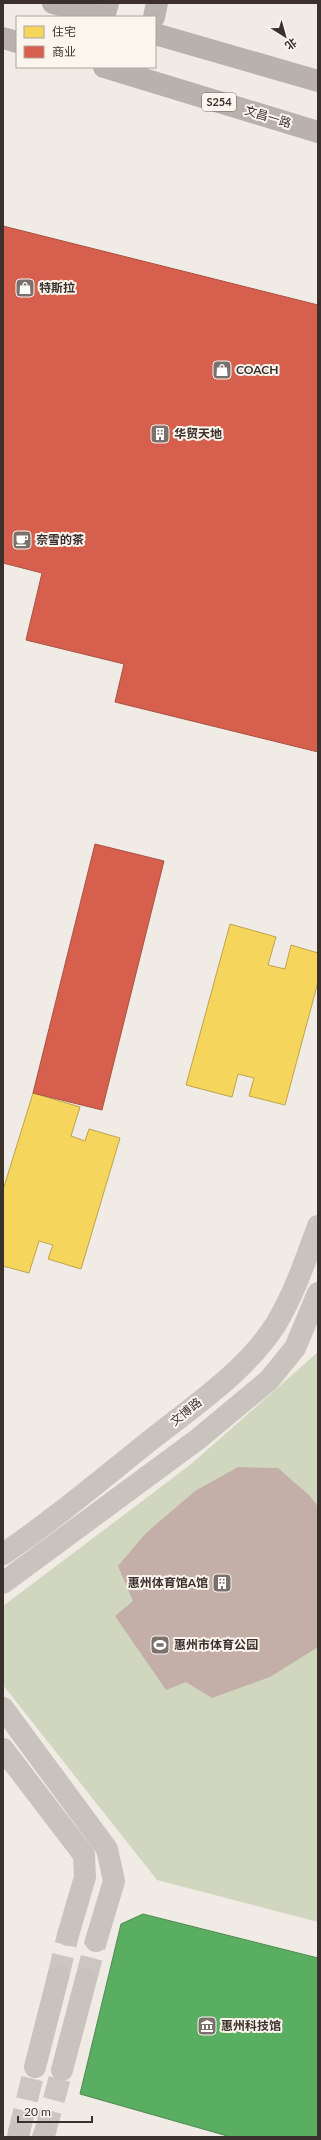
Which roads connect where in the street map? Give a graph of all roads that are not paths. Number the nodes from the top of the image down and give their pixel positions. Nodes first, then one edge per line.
1 (53, 3) edge
2 (108, 3) edge
3 (157, 3) edge
4 (98, 16) edge
5 (102, 16) edge
6 (154, 16) edge
7 (156, 34) edge
8 (3, 38) edge
9 (16, 42) edge
10 (117, 68) edge
11 (318, 81) edge
12 (318, 132) edge
13 (318, 1226) edge
14 (318, 1293) edge
15 (3, 1554) edge
16 (3, 1583) edge
17 (3, 1708) edge
18 (3, 1749) edge
19 (68, 1935) tunnel mouth
20 (96, 1941) tunnel mouth
21 (58, 1977) tunnel mouth
22 (86, 1979) tunnel mouth
23 (35, 2066) tunnel mouth
24 (62, 2070) tunnel mouth

1 - 4 main road
2 - 5 street
3 - 6 street
7 - 11 main road
8 - 9 main road
10 - 12 main road, 文昌一路 / S254
13 - 15 street, 文博路
14 - 16 street
17 - 20 street
18 - 19 street
21 - 23 street
22 - 24 street

